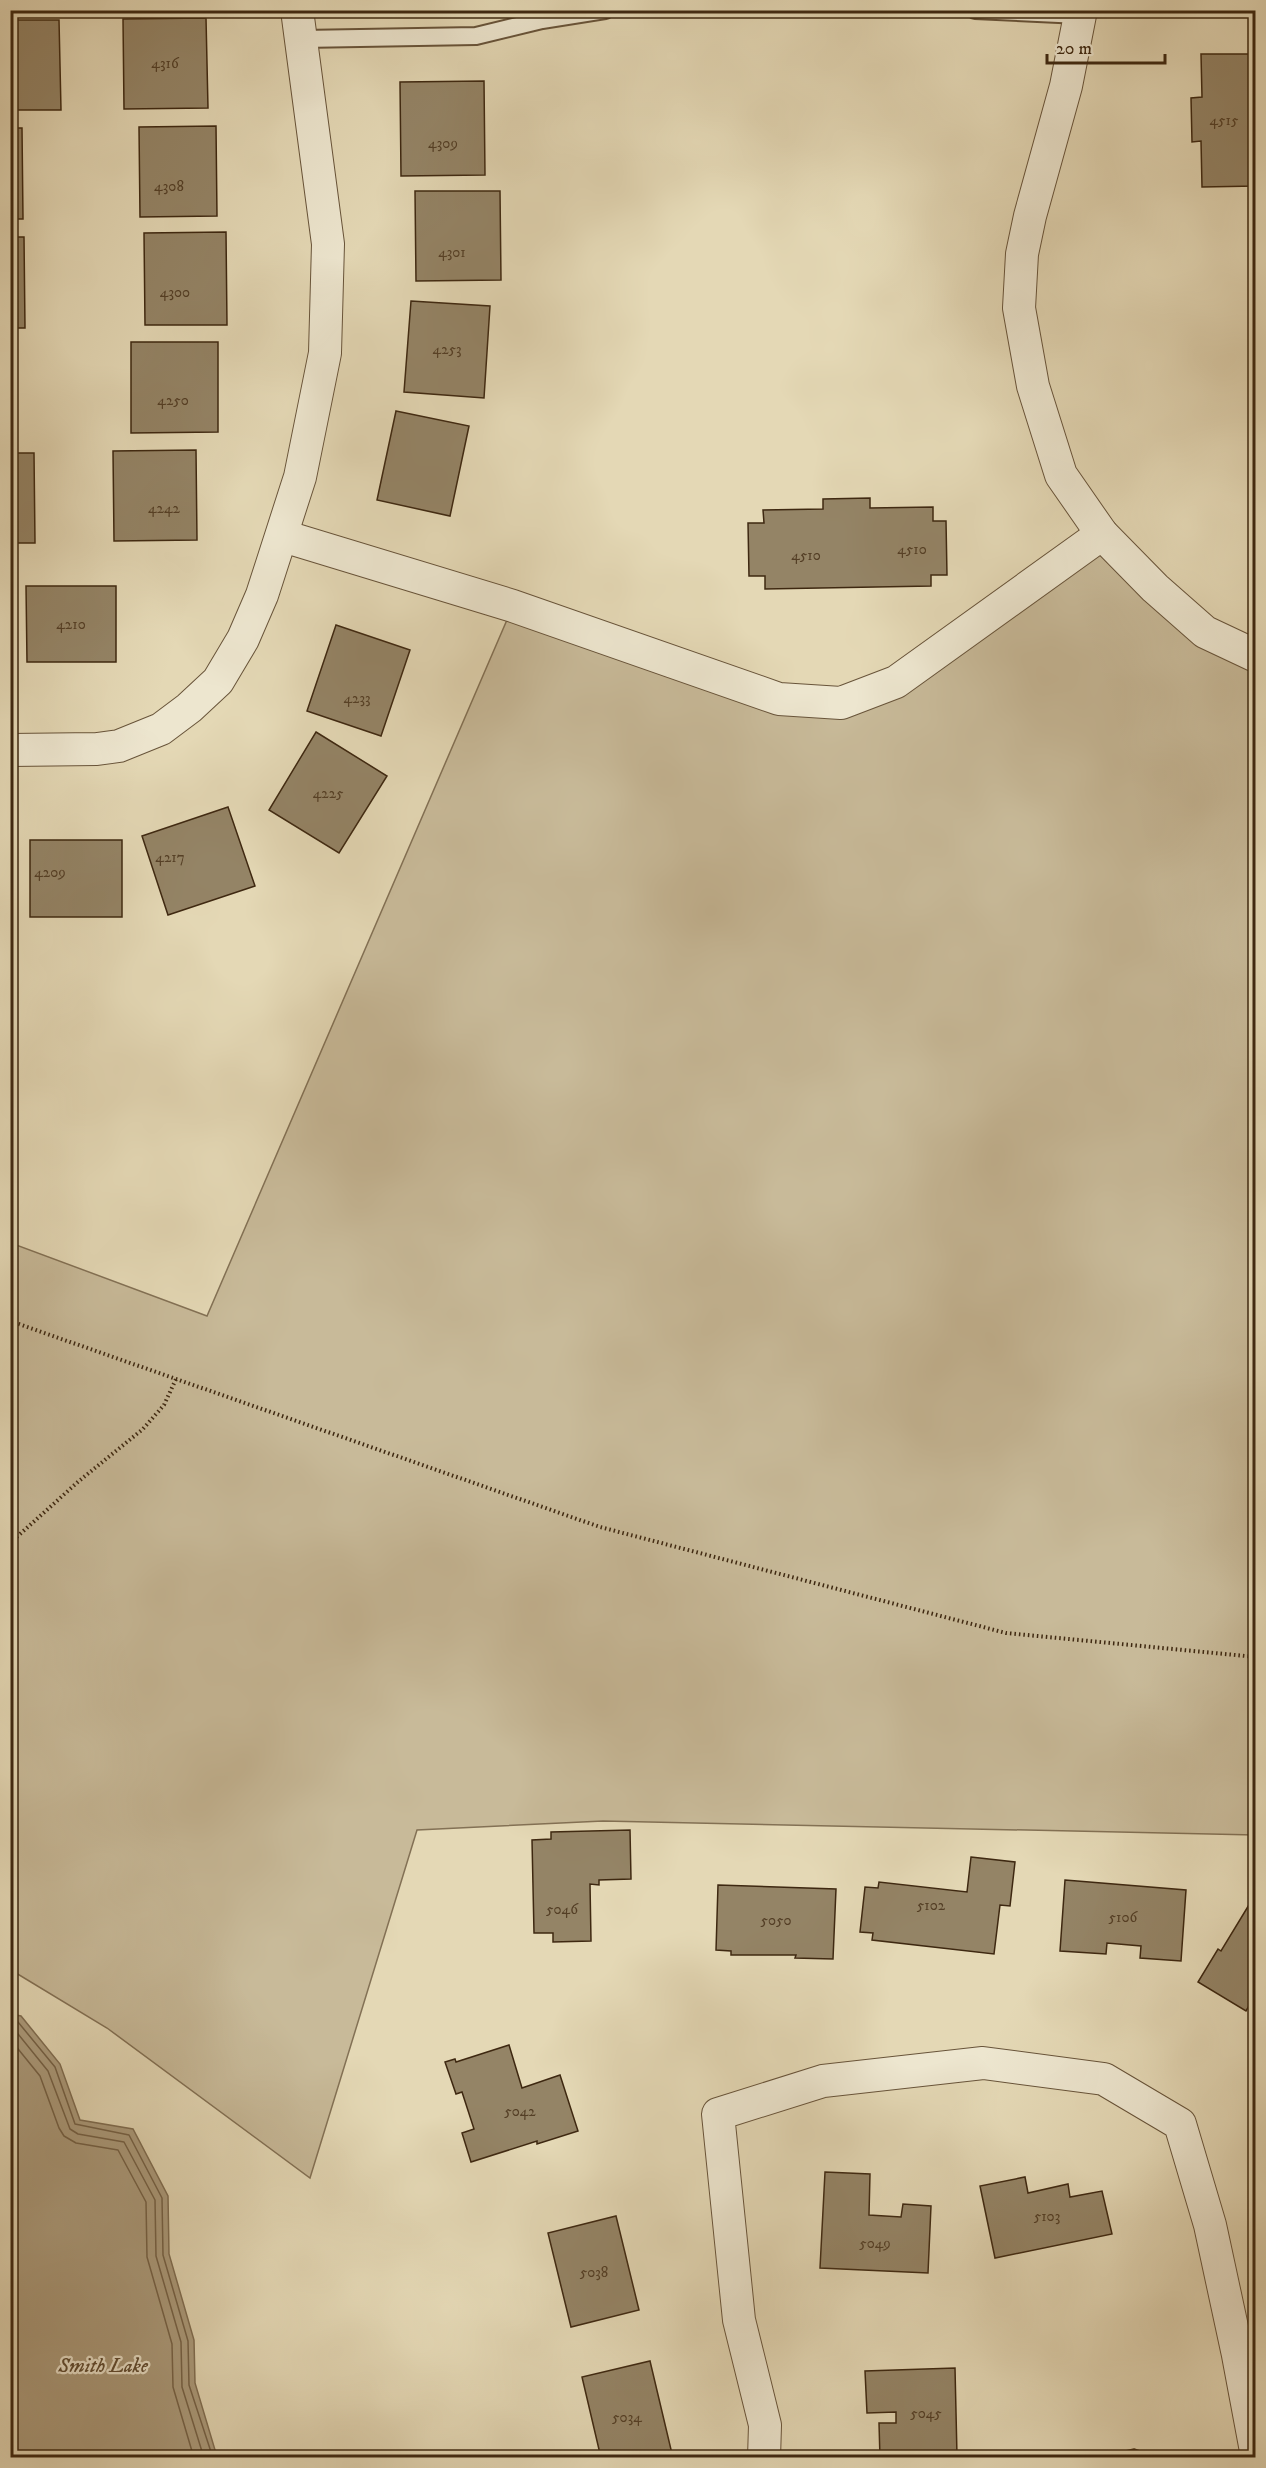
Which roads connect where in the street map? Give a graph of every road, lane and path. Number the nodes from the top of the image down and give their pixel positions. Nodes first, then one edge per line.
1 (605, 10) edge
2 (975, 10) edge
3 (1081, 13) edge
4 (300, 25) edge
5 (1102, 534) junction
6 (283, 536) junction
7 (1256, 656) edge
8 (10, 750) edge
9 (10, 1321) edge
10 (176, 1379) junction
11 (10, 1543) edge
12 (1256, 1657) edge
13 (1256, 2451) edge
14 (764, 2457) edge

1 - 4 lane
2 - 3 lane
3 - 5 street
4 - 6 street
5 - 6 street
5 - 7 street
6 - 8 street
9 - 10 path
10 - 11 path
10 - 12 path
13 - 14 street

